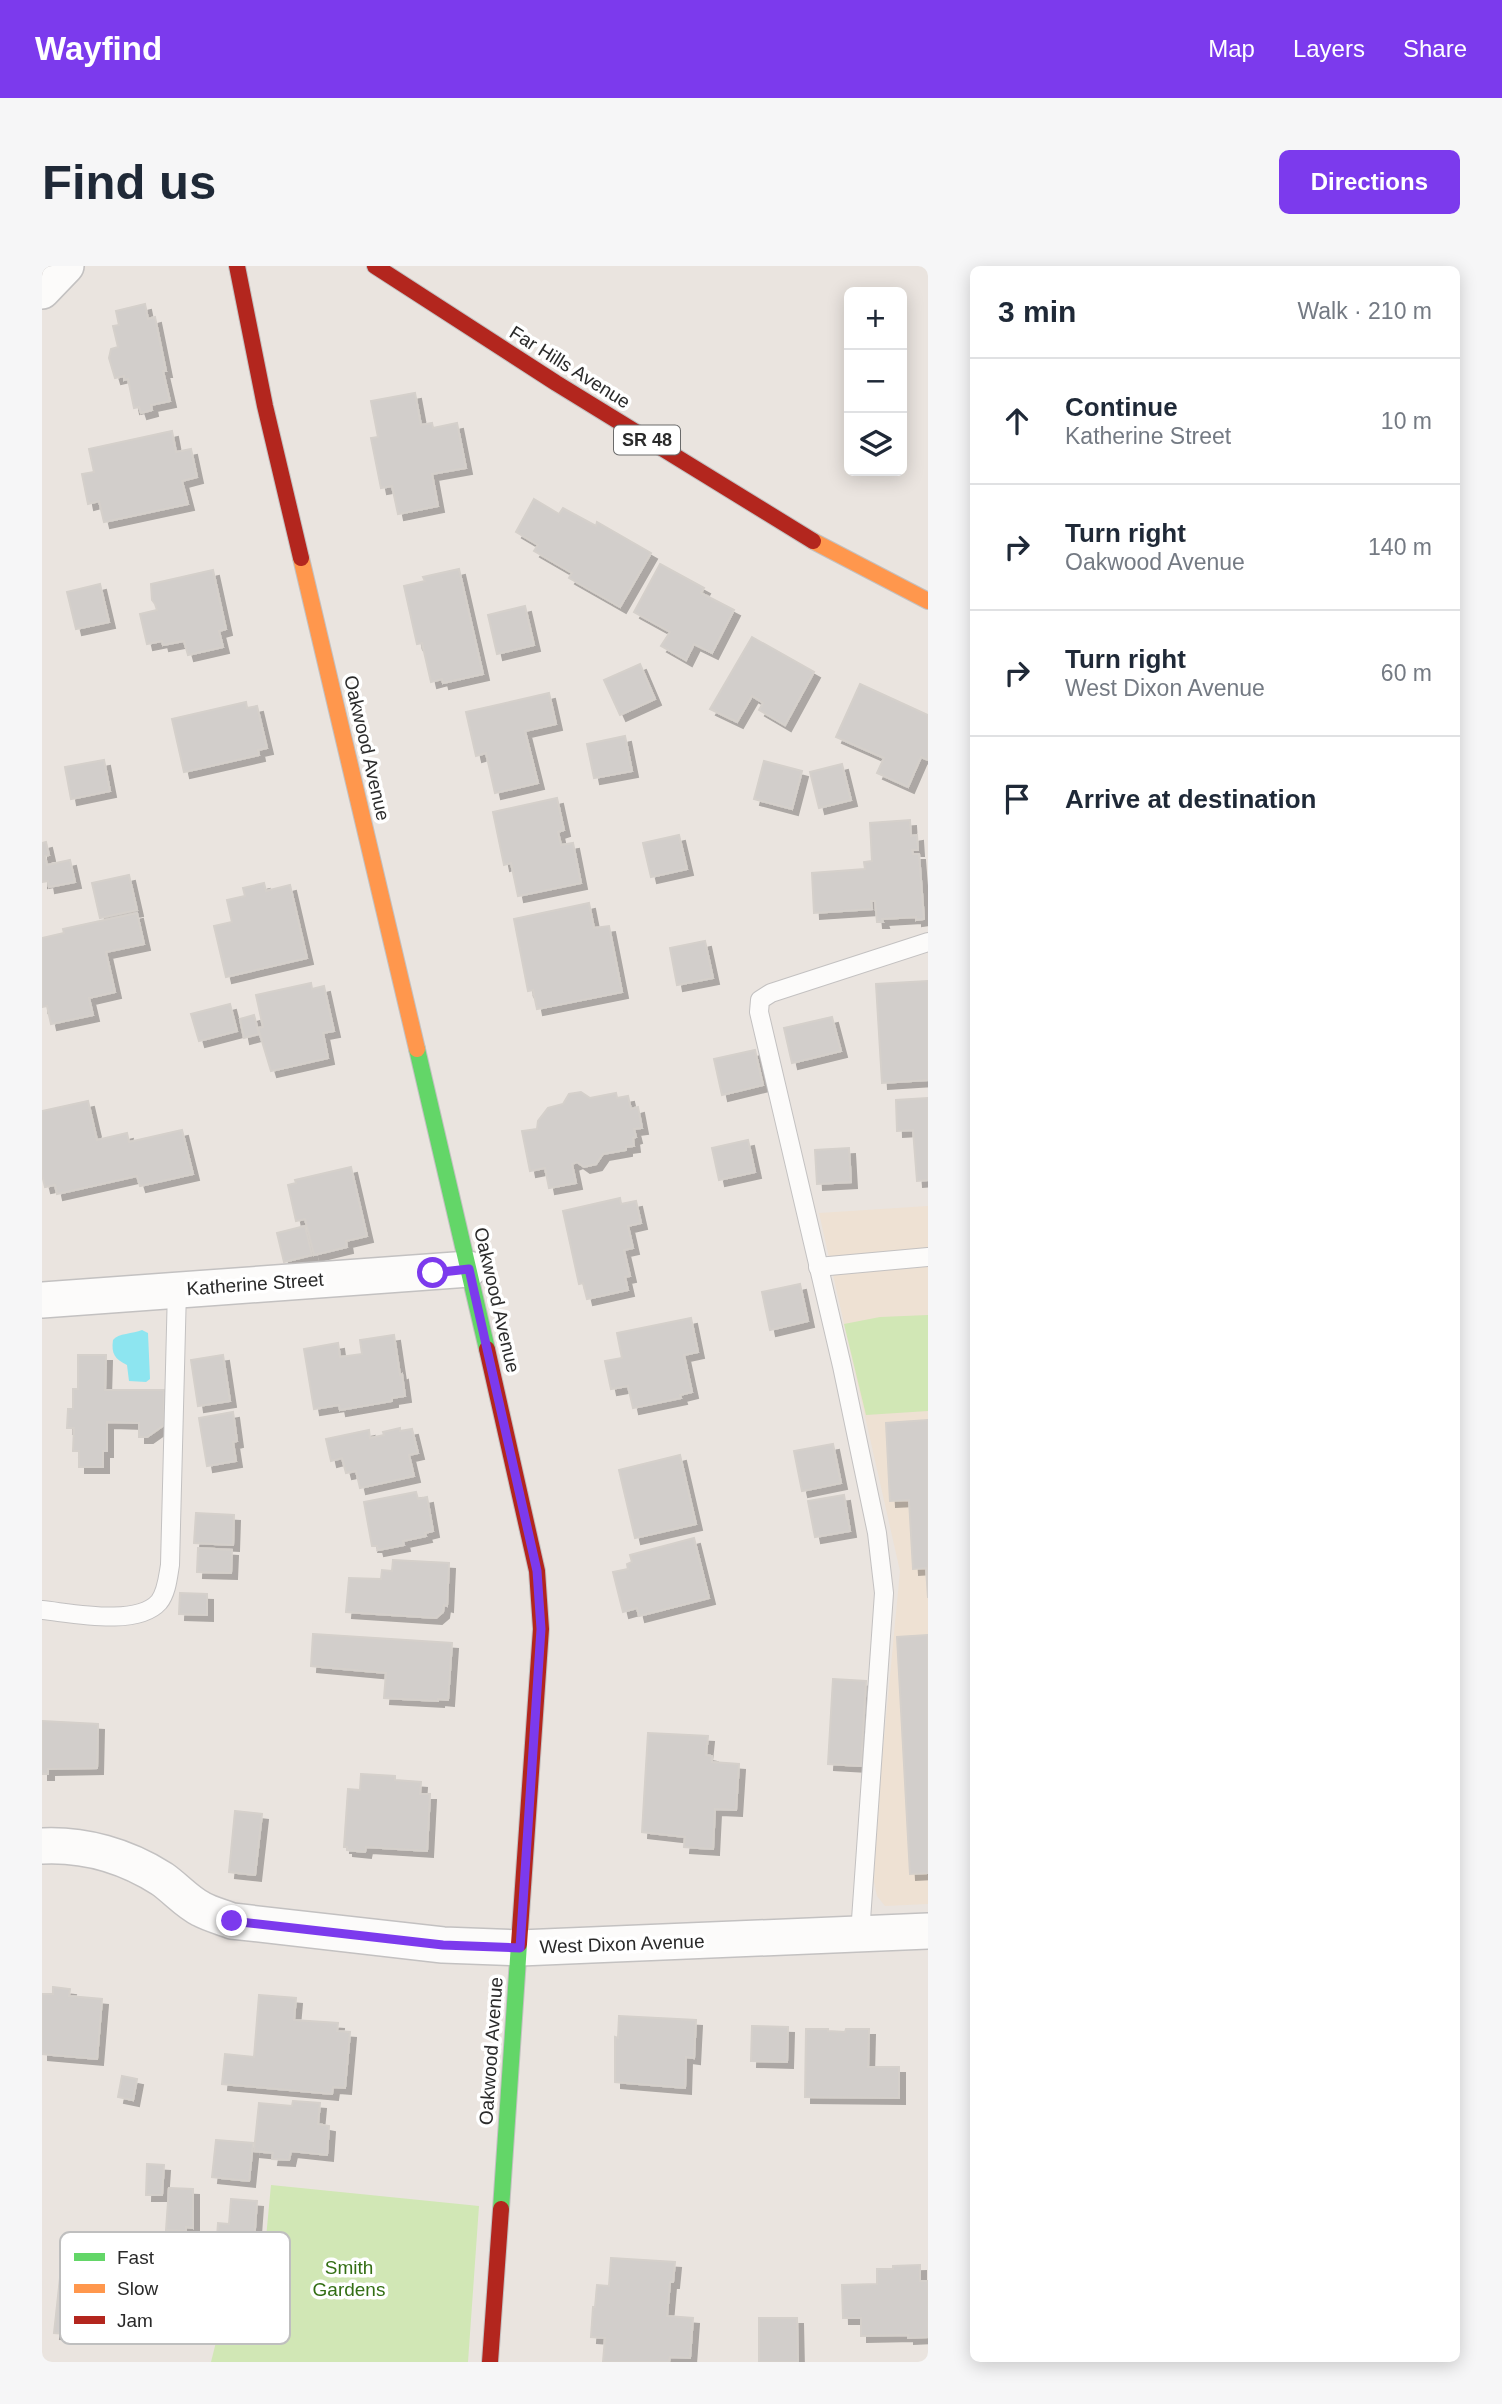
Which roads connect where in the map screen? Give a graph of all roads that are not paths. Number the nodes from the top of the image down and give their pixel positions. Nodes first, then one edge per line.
1 (66, 266) edge
2 (237, 266) edge
3 (375, 266) edge
4 (42, 291) edge
5 (928, 601) edge
6 (928, 942) edge
7 (928, 1256) edge
8 (818, 1267) junction
9 (469, 1269) junction
10 (177, 1289) junction
11 (42, 1300) edge
12 (42, 1610) edge
13 (42, 1846) edge
14 (928, 1931) edge
15 (860, 1934) junction
16 (520, 1948) junction
17 (490, 2362) edge

1 - 4 street
2 - 9 street, Oakwood Avenue
3 - 5 street, Far Hills Avenue / SR 48
6 - 8 lane
7 - 8 lane
8 - 15 lane
9 - 10 street, Katherine Street
9 - 16 street, Oakwood Avenue
10 - 11 street, Katherine Street
10 - 12 lane
13 - 16 street, West Dixon Avenue
14 - 15 street, West Dixon Avenue
15 - 16 street, West Dixon Avenue
16 - 17 street, Oakwood Avenue

